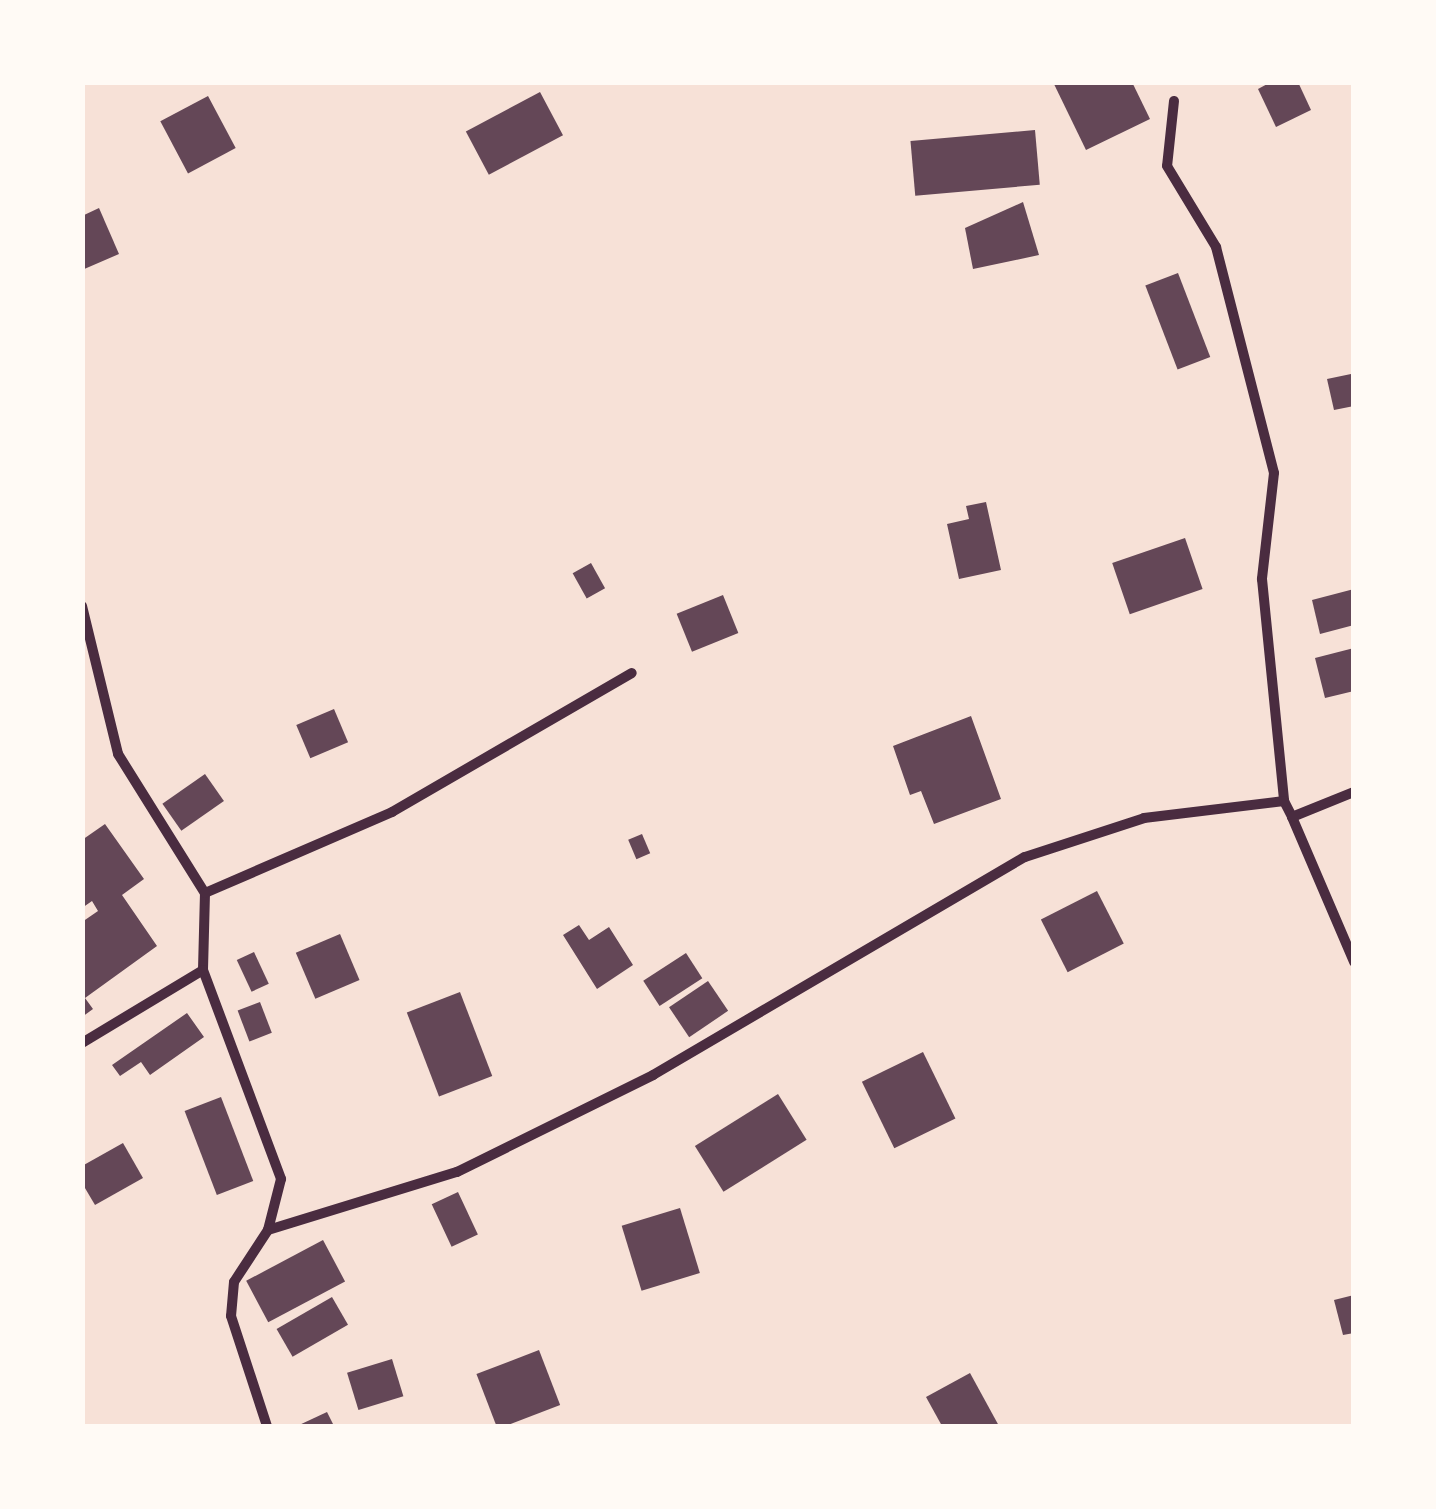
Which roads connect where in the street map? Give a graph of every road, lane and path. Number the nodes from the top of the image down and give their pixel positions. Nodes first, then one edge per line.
1 (1174, 102) dead end
2 (82, 606) edge
3 (632, 673) dead end
4 (1354, 792) edge
5 (1284, 801) junction
6 (1292, 818) junction
7 (205, 893) junction
8 (1354, 962) edge
9 (203, 970) junction
10 (82, 1043) edge
11 (268, 1230) junction
12 (268, 1426) edge

1 - 5 street
2 - 7 street
3 - 7 street
4 - 6 street
5 - 6 street
5 - 11 street
6 - 8 street
7 - 9 street
9 - 10 street
9 - 11 street
11 - 12 street

